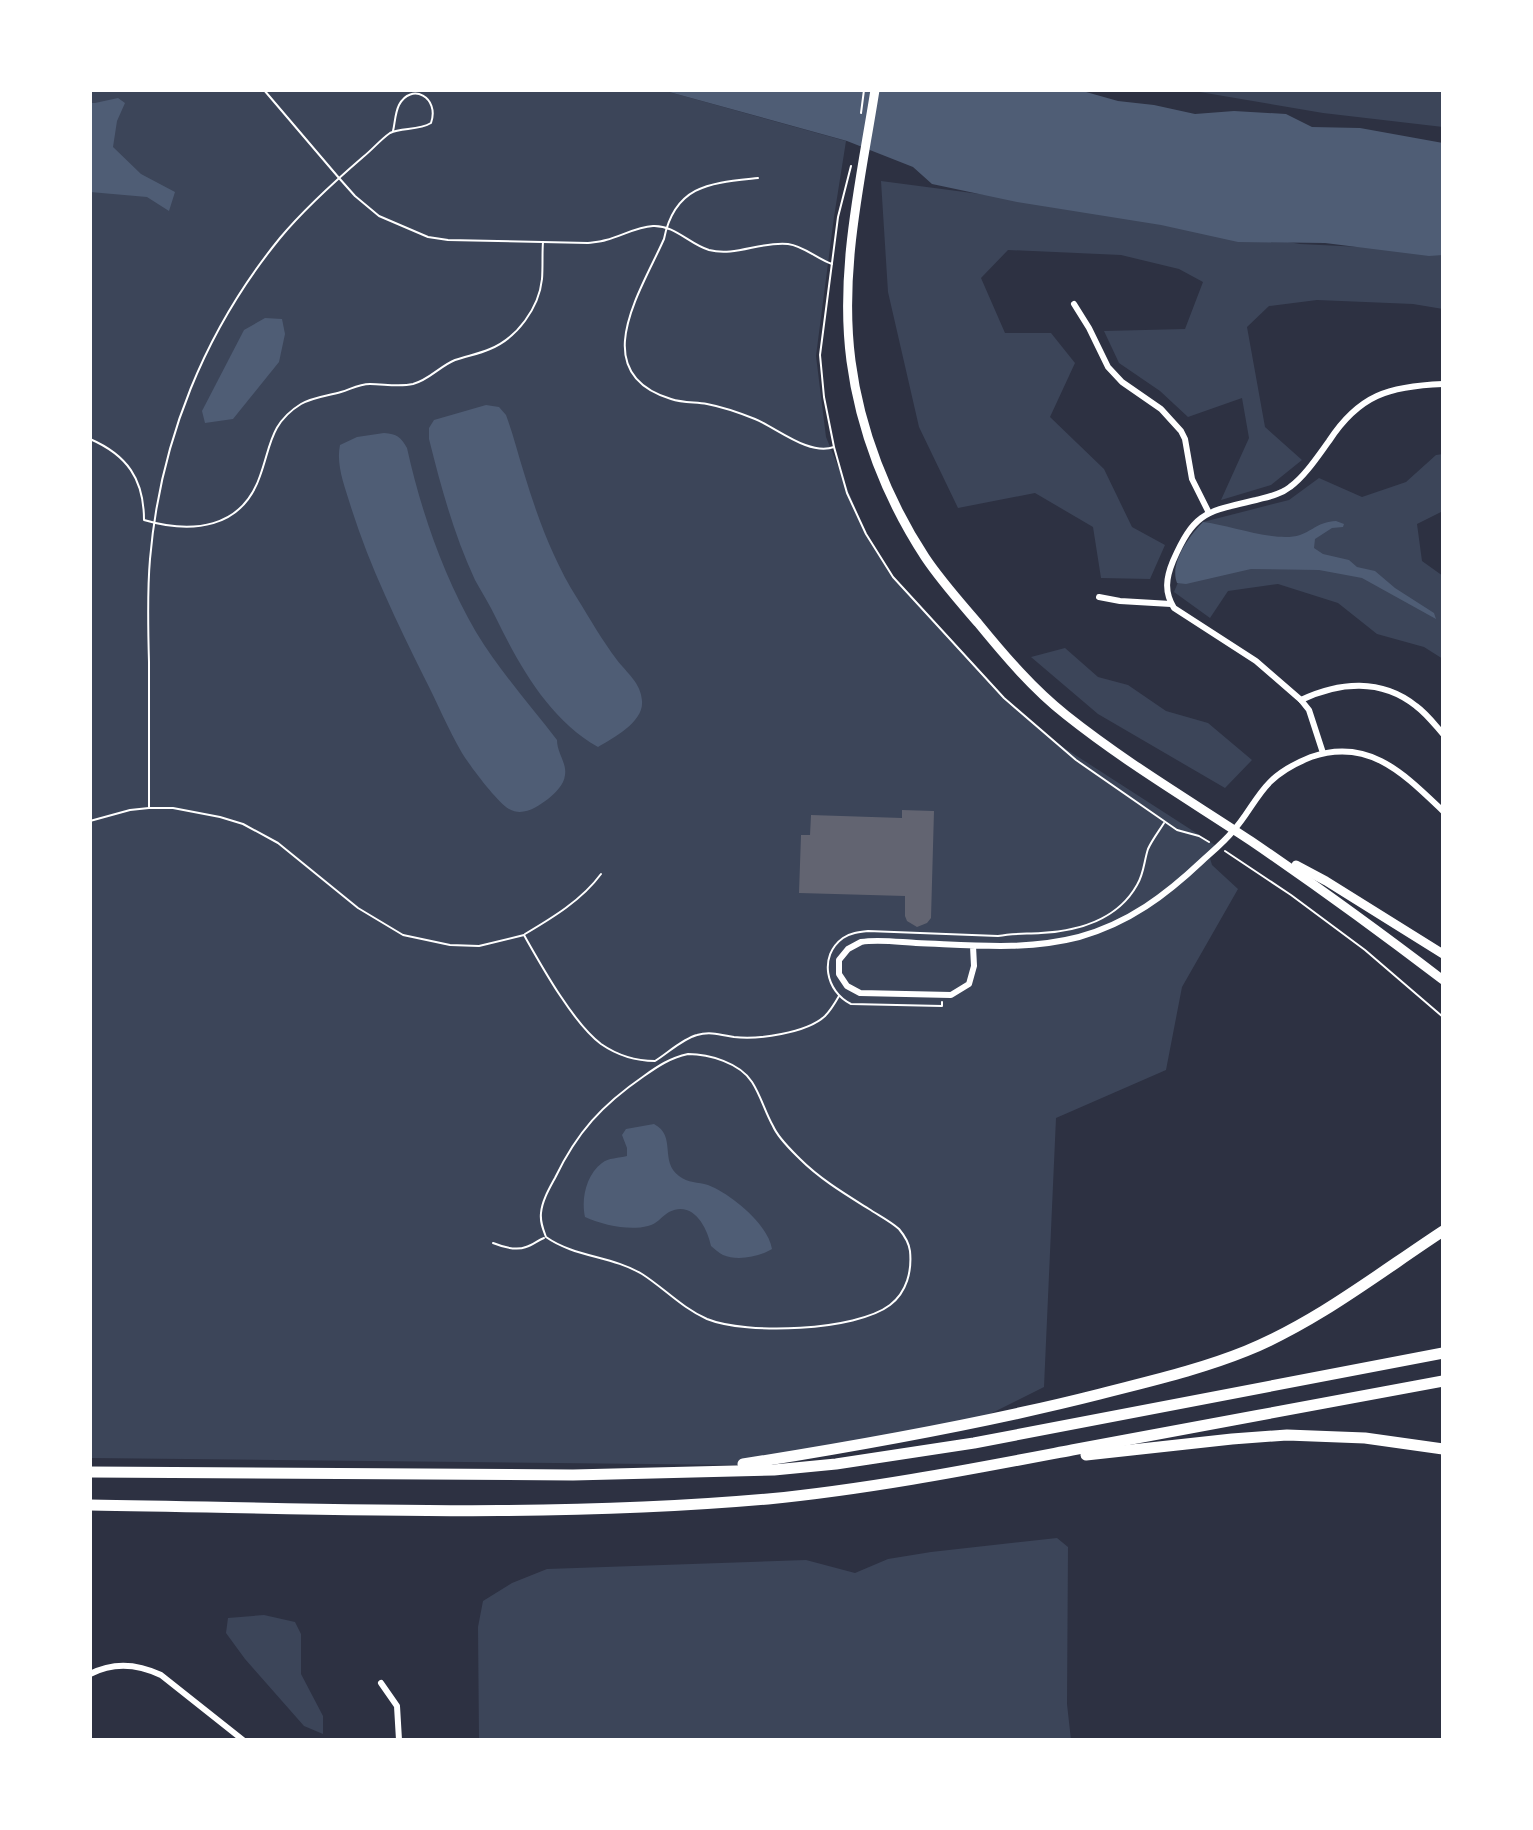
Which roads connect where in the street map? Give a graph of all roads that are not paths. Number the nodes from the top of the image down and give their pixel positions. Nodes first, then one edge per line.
1 (875, 90) edge
2 (1074, 304) dead end
3 (1443, 384) edge
4 (1209, 513) junction
5 (1099, 597) dead end
6 (1171, 604) junction
7 (1301, 700) junction
8 (1443, 734) edge
9 (1323, 753) junction
10 (1443, 811) edge
11 (1234, 830) junction
12 (1248, 839) junction
13 (973, 946) junction
14 (1443, 954) edge
15 (1443, 980) edge
16 (1443, 1231) edge
17 (1443, 1353) edge
18 (1443, 1381) edge
19 (1443, 1449) edge
20 (681, 1471) junction
21 (962, 1471) junction
22 (90, 1472) edge
23 (90, 1505) edge
24 (90, 1674) edge
25 (381, 1683) dead end
26 (243, 1740) edge
27 (399, 1740) edge

1 - 11 main road
2 - 4 street
3 - 4 street
4 - 6 street
5 - 6 street
6 - 7 street
7 - 8 street
7 - 9 street
9 - 10 street
9 - 11 street
11 - 12 main road
11 - 13 street
12 - 14 main road
12 - 15 main road
13 - 13 street
16 - 20 highway
17 - 20 highway
18 - 21 highway
19 - 21 highway
20 - 22 highway
21 - 23 highway
24 - 26 street
25 - 27 street

